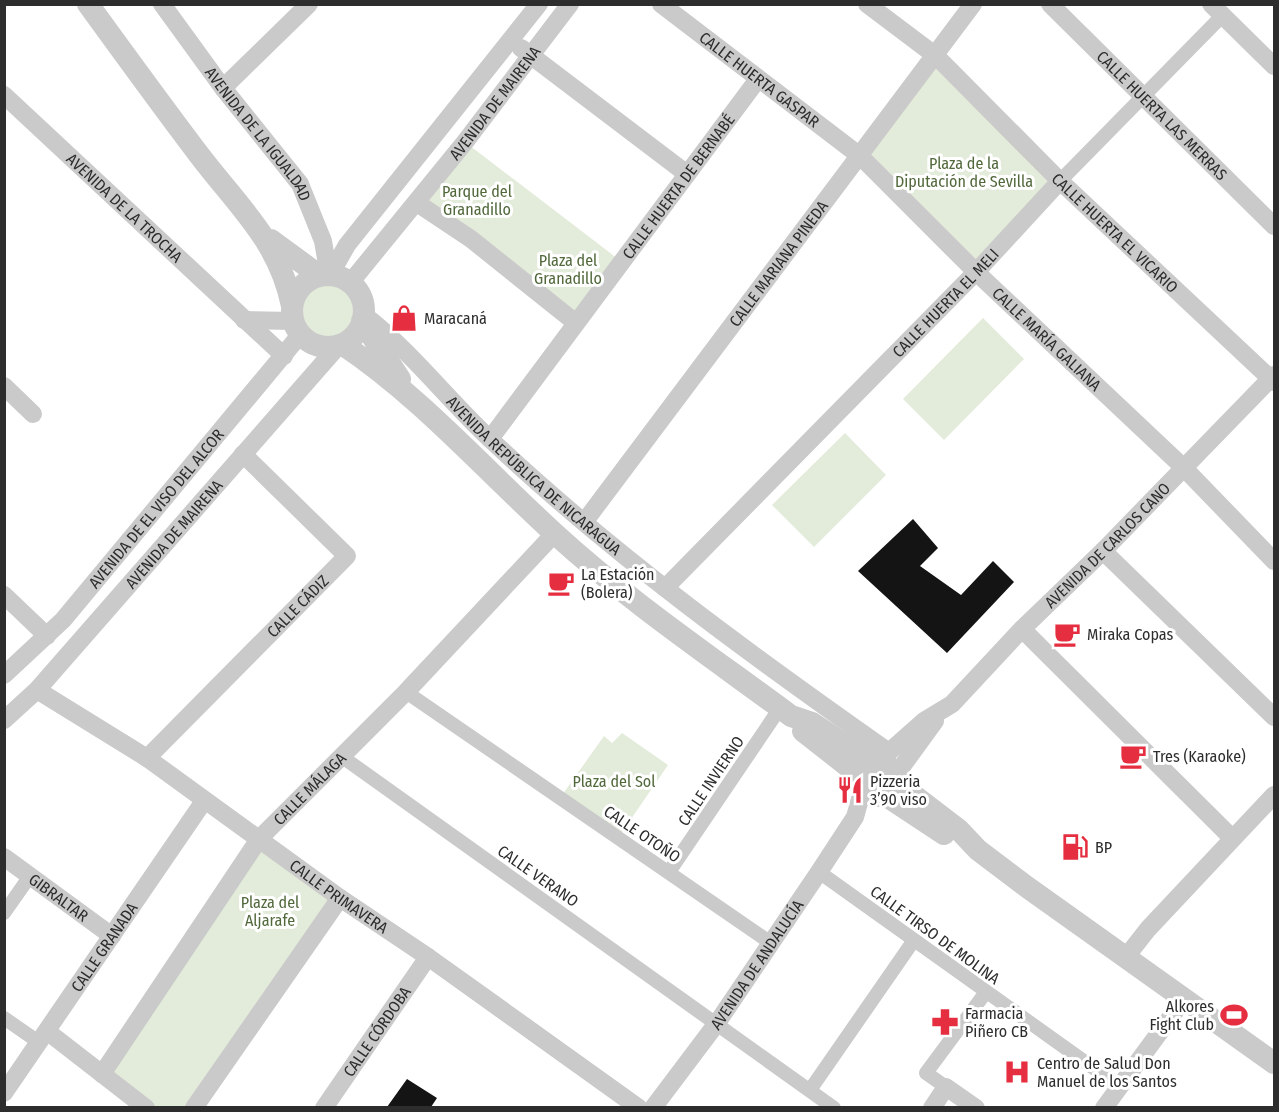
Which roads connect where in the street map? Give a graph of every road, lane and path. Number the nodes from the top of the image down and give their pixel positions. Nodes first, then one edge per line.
1 (88, 4) edge
2 (162, 4) edge
3 (309, 4) edge
4 (539, 4) edge
5 (570, 4) edge
6 (661, 4) edge
7 (867, 4) edge
8 (973, 4) edge
9 (1050, 4) edge
10 (1217, 10) edge
11 (512, 40) junction
12 (530, 56) junction
13 (936, 56) junction
14 (1275, 66) edge
15 (758, 79) junction
16 (223, 88) junction
17 (1143, 98) junction
18 (8, 105) edge
19 (860, 156) junction
20 (687, 174) junction
21 (1060, 181) junction
22 (417, 203) junction
23 (1275, 226) edge
24 (262, 233) junction
25 (976, 272) junction
26 (332, 278) junction
27 (363, 318) junction
28 (244, 320) junction
29 (295, 320) junction
30 (576, 324) junction
31 (341, 345) junction
32 (284, 356) junction
33 (1273, 378) edge
34 (4, 386) edge
35 (418, 404) junction
36 (33, 414) dead end
37 (489, 439) junction
38 (243, 454) junction
39 (1184, 468) junction
40 (585, 521) junction
41 (554, 534) junction
42 (1103, 551) junction
43 (1275, 561) edge
44 (666, 588) junction
45 (4, 595) edge
46 (1022, 629) junction
47 (47, 636) junction
48 (4, 675) edge
49 (38, 690) junction
50 (406, 692) junction
51 (786, 712) junction
52 (938, 714) junction
53 (1275, 717) edge
54 (4, 720) edge
55 (341, 756) junction
56 (147, 758) junction
57 (881, 777) junction
58 (1275, 795) edge
59 (204, 801) junction
60 (1232, 838) junction
61 (259, 839) junction
62 (4, 857) edge
63 (669, 872) junction
64 (819, 872) junction
65 (30, 876) junction
66 (340, 898) junction
67 (4, 913) edge
68 (112, 936) junction
69 (914, 940) junction
70 (771, 943) junction
71 (428, 957) junction
72 (1126, 957) junction
73 (986, 992) junction
74 (1184, 999) junction
75 (4, 1018) edge
76 (717, 1023) junction
77 (44, 1038) junction
78 (1275, 1063) edge
79 (102, 1074) junction
80 (946, 1087) junction
81 (1120, 1087) junction
82 (810, 1090) junction
83 (4, 1093) edge
84 (146, 1107) edge
85 (194, 1107) edge
86 (324, 1107) edge
87 (639, 1107) edge
88 (653, 1107) edge
89 (834, 1107) edge
90 (932, 1107) edge
91 (976, 1107) edge
92 (1104, 1107) edge

1 - 24 street
2 - 16 street, AVENIDA DE LA IGUALDAD
3 - 16 street
4 - 11 street
5 - 12 street, AVENIDA DE MAIRENA
6 - 15 street, CALLE HUERTA GASPAR
7 - 13 street, CALLE HUERTA EL VICARIO
8 - 13 street, CALLE MARIANA PINEDA
9 - 17 street, CALLE HUERTA LAS MERRAS
10 - 14 street
10 - 17 street, CALLE HUERTA EL MELI
11 - 12 street
11 - 26 street
12 - 20 street
12 - 22 street, AVENIDA DE MAIRENA
13 - 19 street, CALLE MARIANA PINEDA
13 - 21 street, CALLE HUERTA EL VICARIO
15 - 19 street, CALLE HUERTA GASPAR
15 - 20 street, CALLE HUERTA DE BERNABÉ
16 - 26 street, AVENIDA DE LA IGUALDAD
17 - 21 street, CALLE HUERTA EL MELI
17 - 23 street, CALLE HUERTA LAS MERRAS
18 - 28 street, AVENIDA DE LA TROCHA
19 - 25 street, CALLE MARÍA GALIANA
19 - 40 street, CALLE MARIANA PINEDA
20 - 30 street, CALLE HUERTA DE BERNABÉ
21 - 25 street, CALLE HUERTA EL MELI
21 - 33 street, CALLE HUERTA EL VICARIO
22 - 26 street, AVENIDA DE MAIRENA
22 - 30 street
24 - 26 street
24 - 29 street
25 - 39 street, CALLE MARÍA GALIANA
25 - 44 street, CALLE HUERTA EL MELI
26 - 27 street
26 - 29 street
27 - 31 street
27 - 35 street, AVENIDA REPÚBLICA DE NICARAGUA
27 - 37 street, AVENIDA REPÚBLICA DE NICARAGUA
28 - 29 street
28 - 32 street, AVENIDA DE LA TROCHA
29 - 31 street
29 - 32 street, AVENIDA DE EL VISO DEL ALCOR
30 - 37 street, CALLE HUERTA DE BERNABÉ
31 - 35 street, AVENIDA REPÚBLICA DE NICARAGUA
31 - 38 street, AVENIDA DE MAIRENA
32 - 47 street, AVENIDA DE EL VISO DEL ALCOR
33 - 39 street, AVENIDA DE CARLOS CANO
34 - 36 street
35 - 41 street, AVENIDA REPÚBLICA DE NICARAGUA
37 - 40 street, AVENIDA REPÚBLICA DE NICARAGUA
38 - 49 street, AVENIDA DE MAIRENA
38 - 56 street, CALLE CÁDIZ
39 - 42 street, AVENIDA DE CARLOS CANO
39 - 43 street, CALLE MARÍA GALIANA
40 - 44 street, AVENIDA REPÚBLICA DE NICARAGUA
41 - 50 street, CALLE MÁLAGA
41 - 51 street, AVENIDA REPÚBLICA DE NICARAGUA
42 - 46 street, AVENIDA DE CARLOS CANO
42 - 53 street
44 - 57 street, AVENIDA REPÚBLICA DE NICARAGUA
45 - 47 street
46 - 52 street, AVENIDA DE CARLOS CANO
46 - 60 street
47 - 48 street, AVENIDA DE EL VISO DEL ALCOR
49 - 54 street, AVENIDA DE MAIRENA
49 - 56 street, CALLE PRIMAVERA
50 - 55 street, CALLE MÁLAGA
50 - 63 street, CALLE OTOÑO
51 - 57 street, AVENIDA REPÚBLICA DE NICARAGUA
51 - 63 street, CALLE INVIERNO
52 - 57 street, AVENIDA DE CARLOS CANO
52 - 57 street, AVENIDA DE CARLOS CANO
55 - 61 street, CALLE MÁLAGA
55 - 76 street, CALLE VERANO
56 - 59 street, CALLE PRIMAVERA
57 - 64 street, AVENIDA DE ANDALUCÍA
57 - 72 street, AVENIDA REPÚBLICA DE NICARAGUA
58 - 60 street
59 - 61 street, CALLE PRIMAVERA
59 - 68 street, CALLE GRANADA
60 - 72 street
61 - 66 street, CALLE PRIMAVERA
61 - 79 street, CALLE MÁLAGA
62 - 65 street, GIBRALTAR
63 - 70 street, CALLE OTOÑO
64 - 69 street, CALLE TIRSO DE MOLINA
64 - 70 street, AVENIDA DE ANDALUCÍA
65 - 67 street
65 - 68 street, GIBRALTAR
66 - 71 street, CALLE PRIMAVERA
66 - 85 street
68 - 77 street, CALLE GRANADA
69 - 73 street, CALLE TIRSO DE MOLINA
69 - 82 street
70 - 76 street, AVENIDA DE ANDALUCÍA
71 - 86 street, CALLE CÓRDOBA
71 - 87 street, CALLE PRIMAVERA
72 - 74 street, AVENIDA REPÚBLICA DE NICARAGUA
73 - 80 street
73 - 81 street, CALLE TIRSO DE MOLINA
74 - 78 street, AVENIDA REPÚBLICA DE NICARAGUA
74 - 81 street
75 - 77 street
76 - 82 street, CALLE VERANO
76 - 88 street, AVENIDA DE ANDALUCÍA
77 - 79 street
77 - 83 street, CALLE GRANADA
79 - 84 street
80 - 90 street
80 - 91 street
81 - 92 street
82 - 89 street, CALLE VERANO

